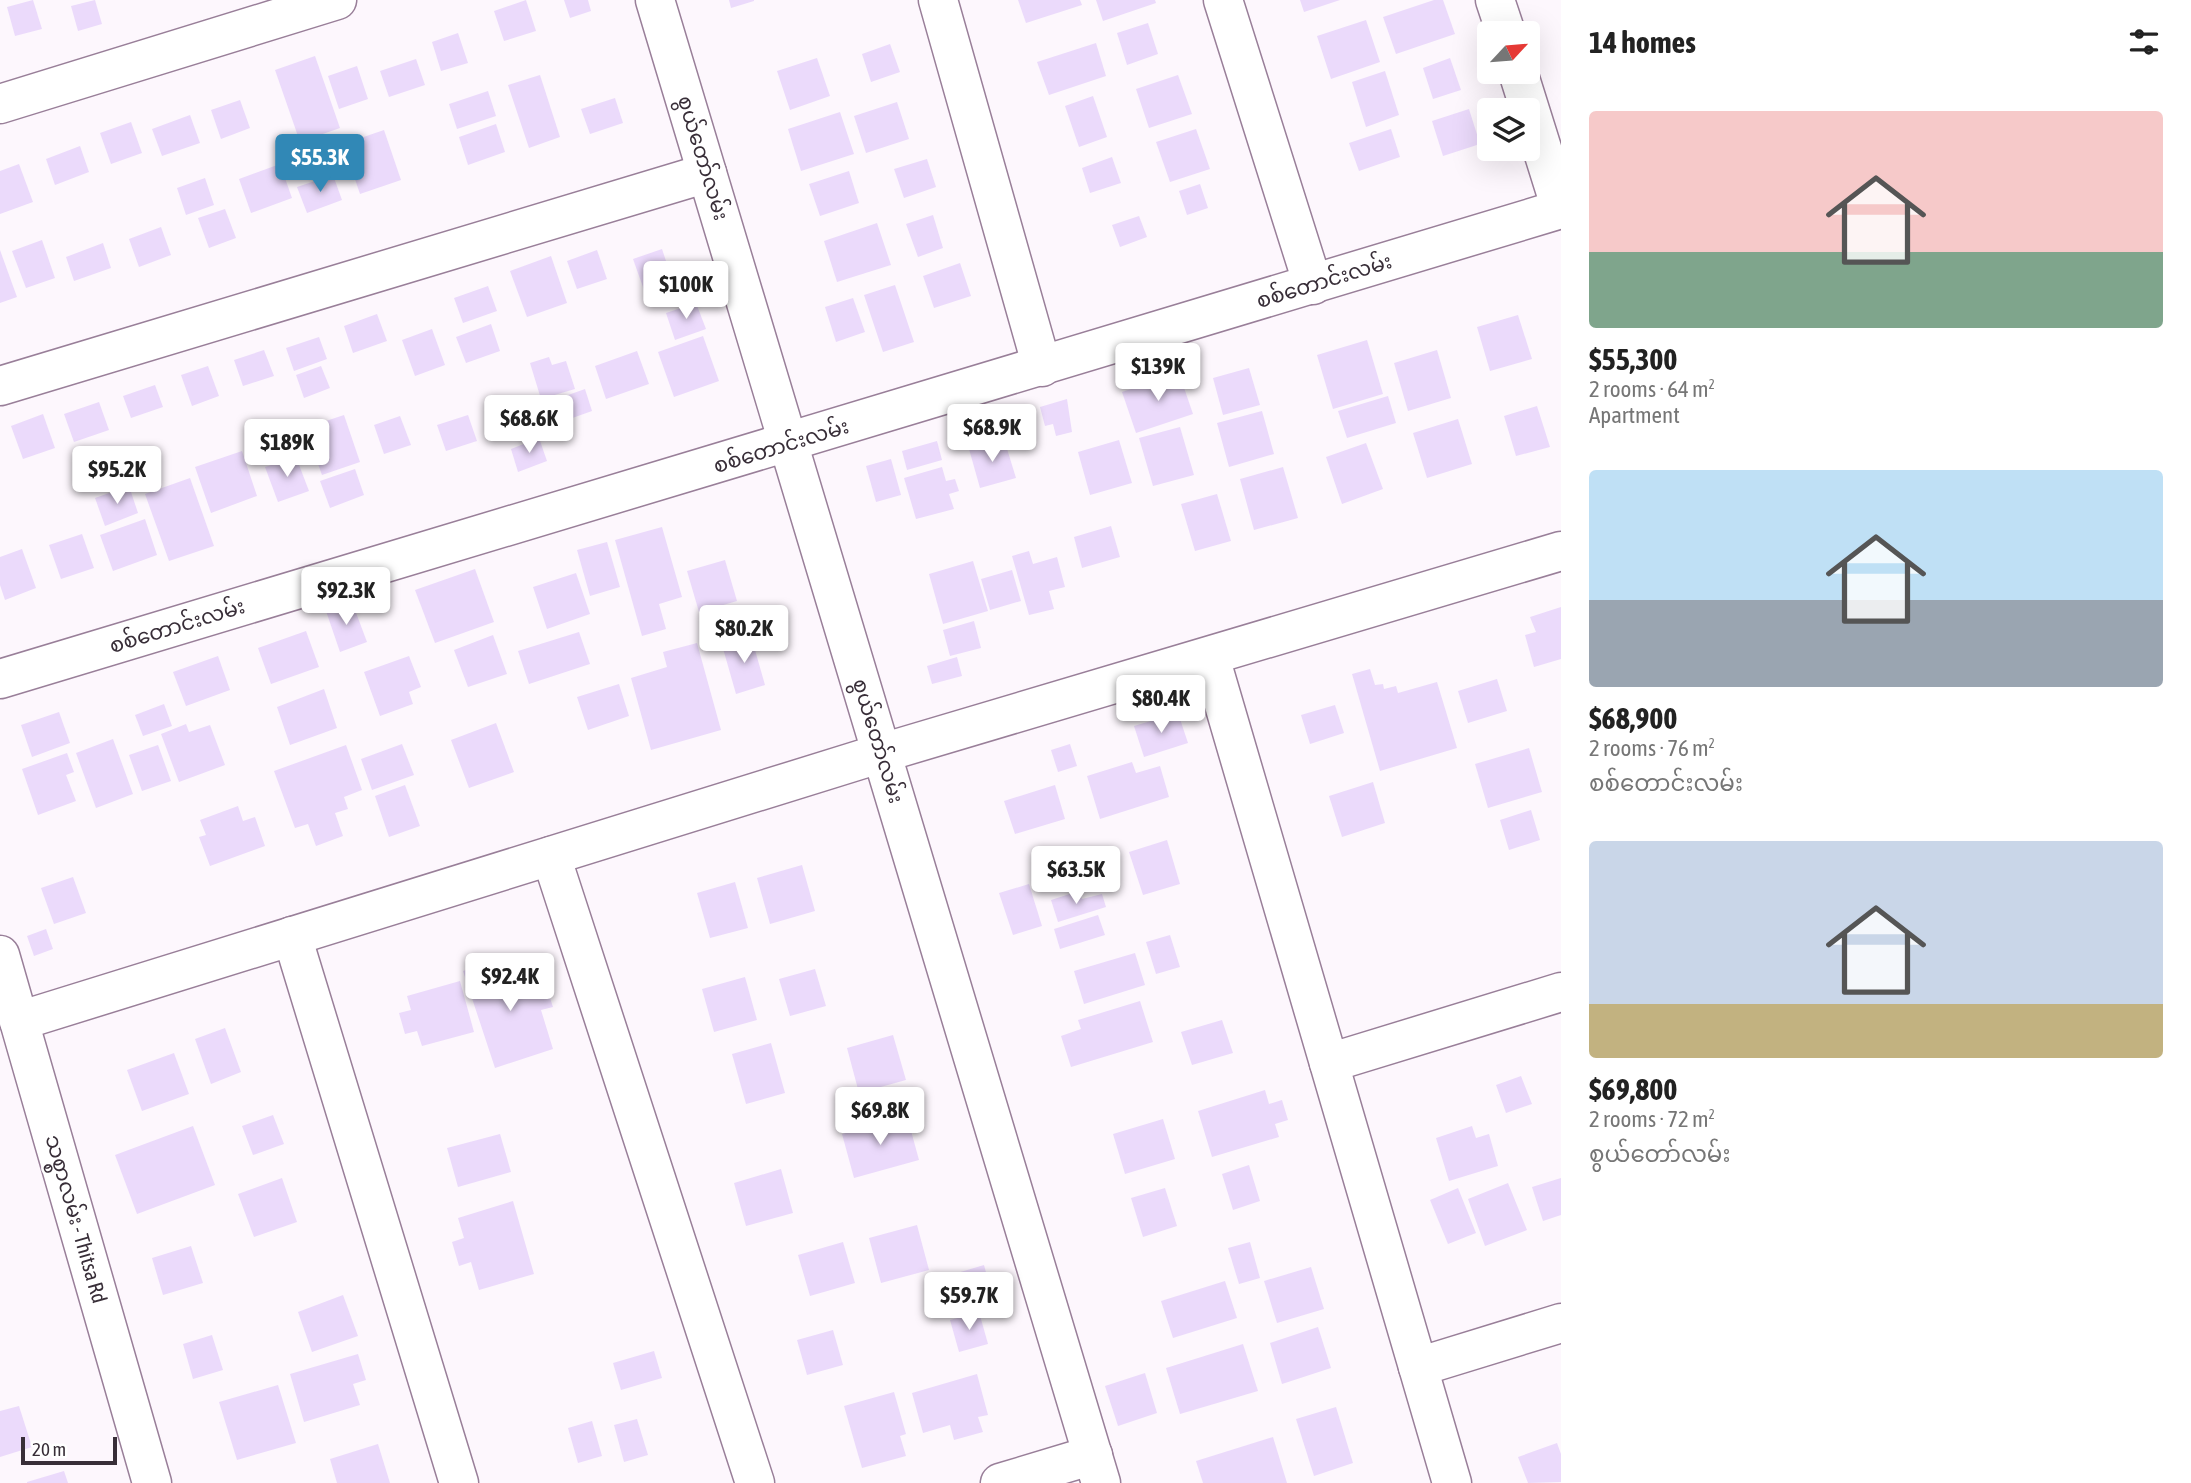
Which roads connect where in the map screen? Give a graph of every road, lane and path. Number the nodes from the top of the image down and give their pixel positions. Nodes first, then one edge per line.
1 (337, 0) edge
2 (655, 0) edge
3 (938, 0) edge
4 (1223, 0) edge
5 (1495, 0) edge
6 (1502, 21) edge
7 (1522, 84) edge
8 (0, 104) edge
9 (707, 173) junction
10 (1561, 209) edge
11 (1313, 285) junction
12 (1042, 366) junction
13 (0, 386) edge
14 (789, 444) junction
15 (1561, 551) edge
16 (1210, 657) junction
17 (0, 678) edge
18 (882, 753) junction
19 (551, 856) junction
20 (292, 936) junction
21 (0, 955) edge
22 (1561, 992) edge
23 (19, 1021) junction
24 (1329, 1063) junction
25 (1561, 1323) edge
26 (1418, 1367) junction
27 (1097, 1469) edge
28 (152, 1483) edge
29 (459, 1483) edge
30 (755, 1483) edge
31 (1000, 1483) edge
32 (1452, 1483) edge

1 - 8 street
2 - 9 street, စွယ်တော်လမ်း
3 - 12 street
4 - 11 street
5 - 6 street
7 - 10 street
9 - 13 street
9 - 14 street, စွယ်တော်လမ်း
10 - 11 street, စစ်တောင်းလမ်း
11 - 12 street, စစ်တောင်းလမ်း
12 - 14 street, စစ်တောင်းလမ်း
14 - 17 street, စစ်တောင်းလမ်း
14 - 18 street, စွယ်တော်လမ်း
15 - 16 street
16 - 18 street
16 - 24 street
18 - 19 street
18 - 27 street, စွယ်တော်လမ်း
19 - 20 street
19 - 30 street
20 - 23 street
20 - 29 street
21 - 23 street, သစ္စာလမ်း - Thitsa Rd
22 - 24 street
23 - 28 street, သစ္စာလမ်း - Thitsa Rd
24 - 26 street
25 - 26 street
26 - 32 street
27 - 31 street

